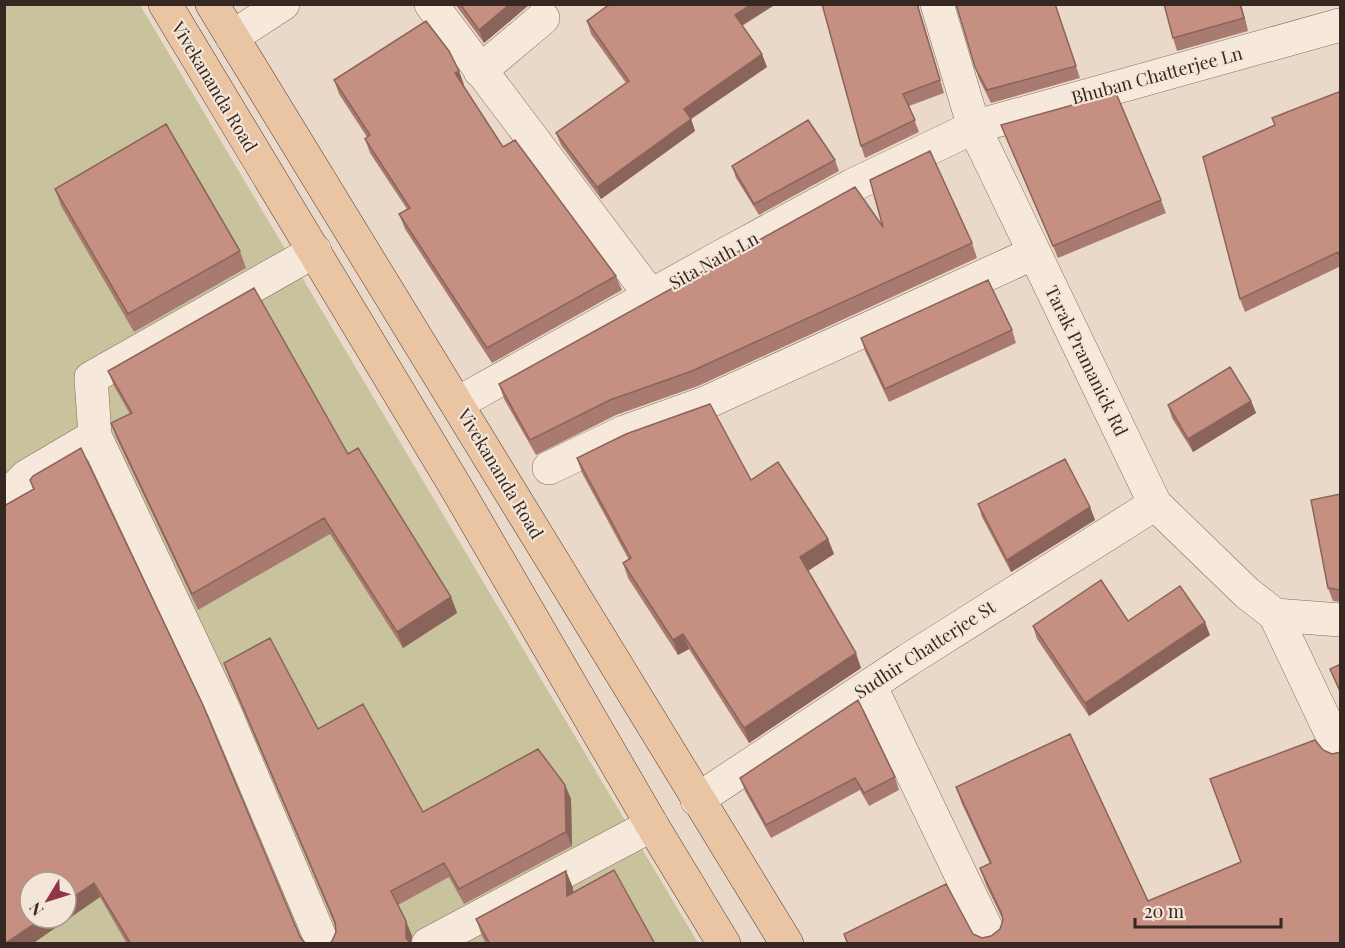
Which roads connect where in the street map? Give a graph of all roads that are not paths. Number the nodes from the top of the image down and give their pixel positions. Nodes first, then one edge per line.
1 (165, 4) edge
2 (212, 4) edge
3 (282, 4) edge
4 (431, 4) edge
5 (938, 4) edge
6 (543, 18) dead end
7 (1341, 26) edge
8 (232, 37) junction
9 (480, 71) junction
10 (974, 127) junction
11 (315, 251) junction
12 (1034, 253) junction
13 (651, 296) junction
14 (458, 403) junction
15 (95, 436) junction
16 (549, 468) dead end
17 (5, 496) edge
18 (1155, 504) junction
19 (1275, 615) junction
20 (1341, 620) edge
21 (870, 685) junction
22 (1341, 753) edge
23 (697, 800) junction
24 (652, 825) junction
25 (990, 936) edge
26 (323, 944) edge
27 (428, 944) edge
28 (724, 944) edge
29 (787, 944) edge

1 - 11 main road, Vivekananda Road
2 - 8 main road, Vivekananda Road
3 - 8 street
4 - 9 street
5 - 10 street, Tarak Pramanick Rd
6 - 9 street
7 - 10 street, Bhuban Chatterjee Ln
8 - 14 main road, Vivekananda Road
9 - 13 street
10 - 12 street, Tarak Pramanick Rd
10 - 13 street, Sita Nath Ln
11 - 15 street
11 - 24 main road, Vivekananda Road
12 - 16 street
12 - 18 street, Tarak Pramanick Rd
13 - 14 street, Sita Nath Ln
14 - 23 main road, Vivekananda Road
15 - 17 street
15 - 26 street
18 - 19 street, Tarak Pramanick Rd
18 - 21 street, Sudhir Chatterjee St
19 - 20 street
19 - 22 street
21 - 23 street, Sudhir Chatterjee St
21 - 25 street
23 - 29 main road, Vivekananda Road
24 - 27 street
24 - 28 main road, Vivekananda Road

